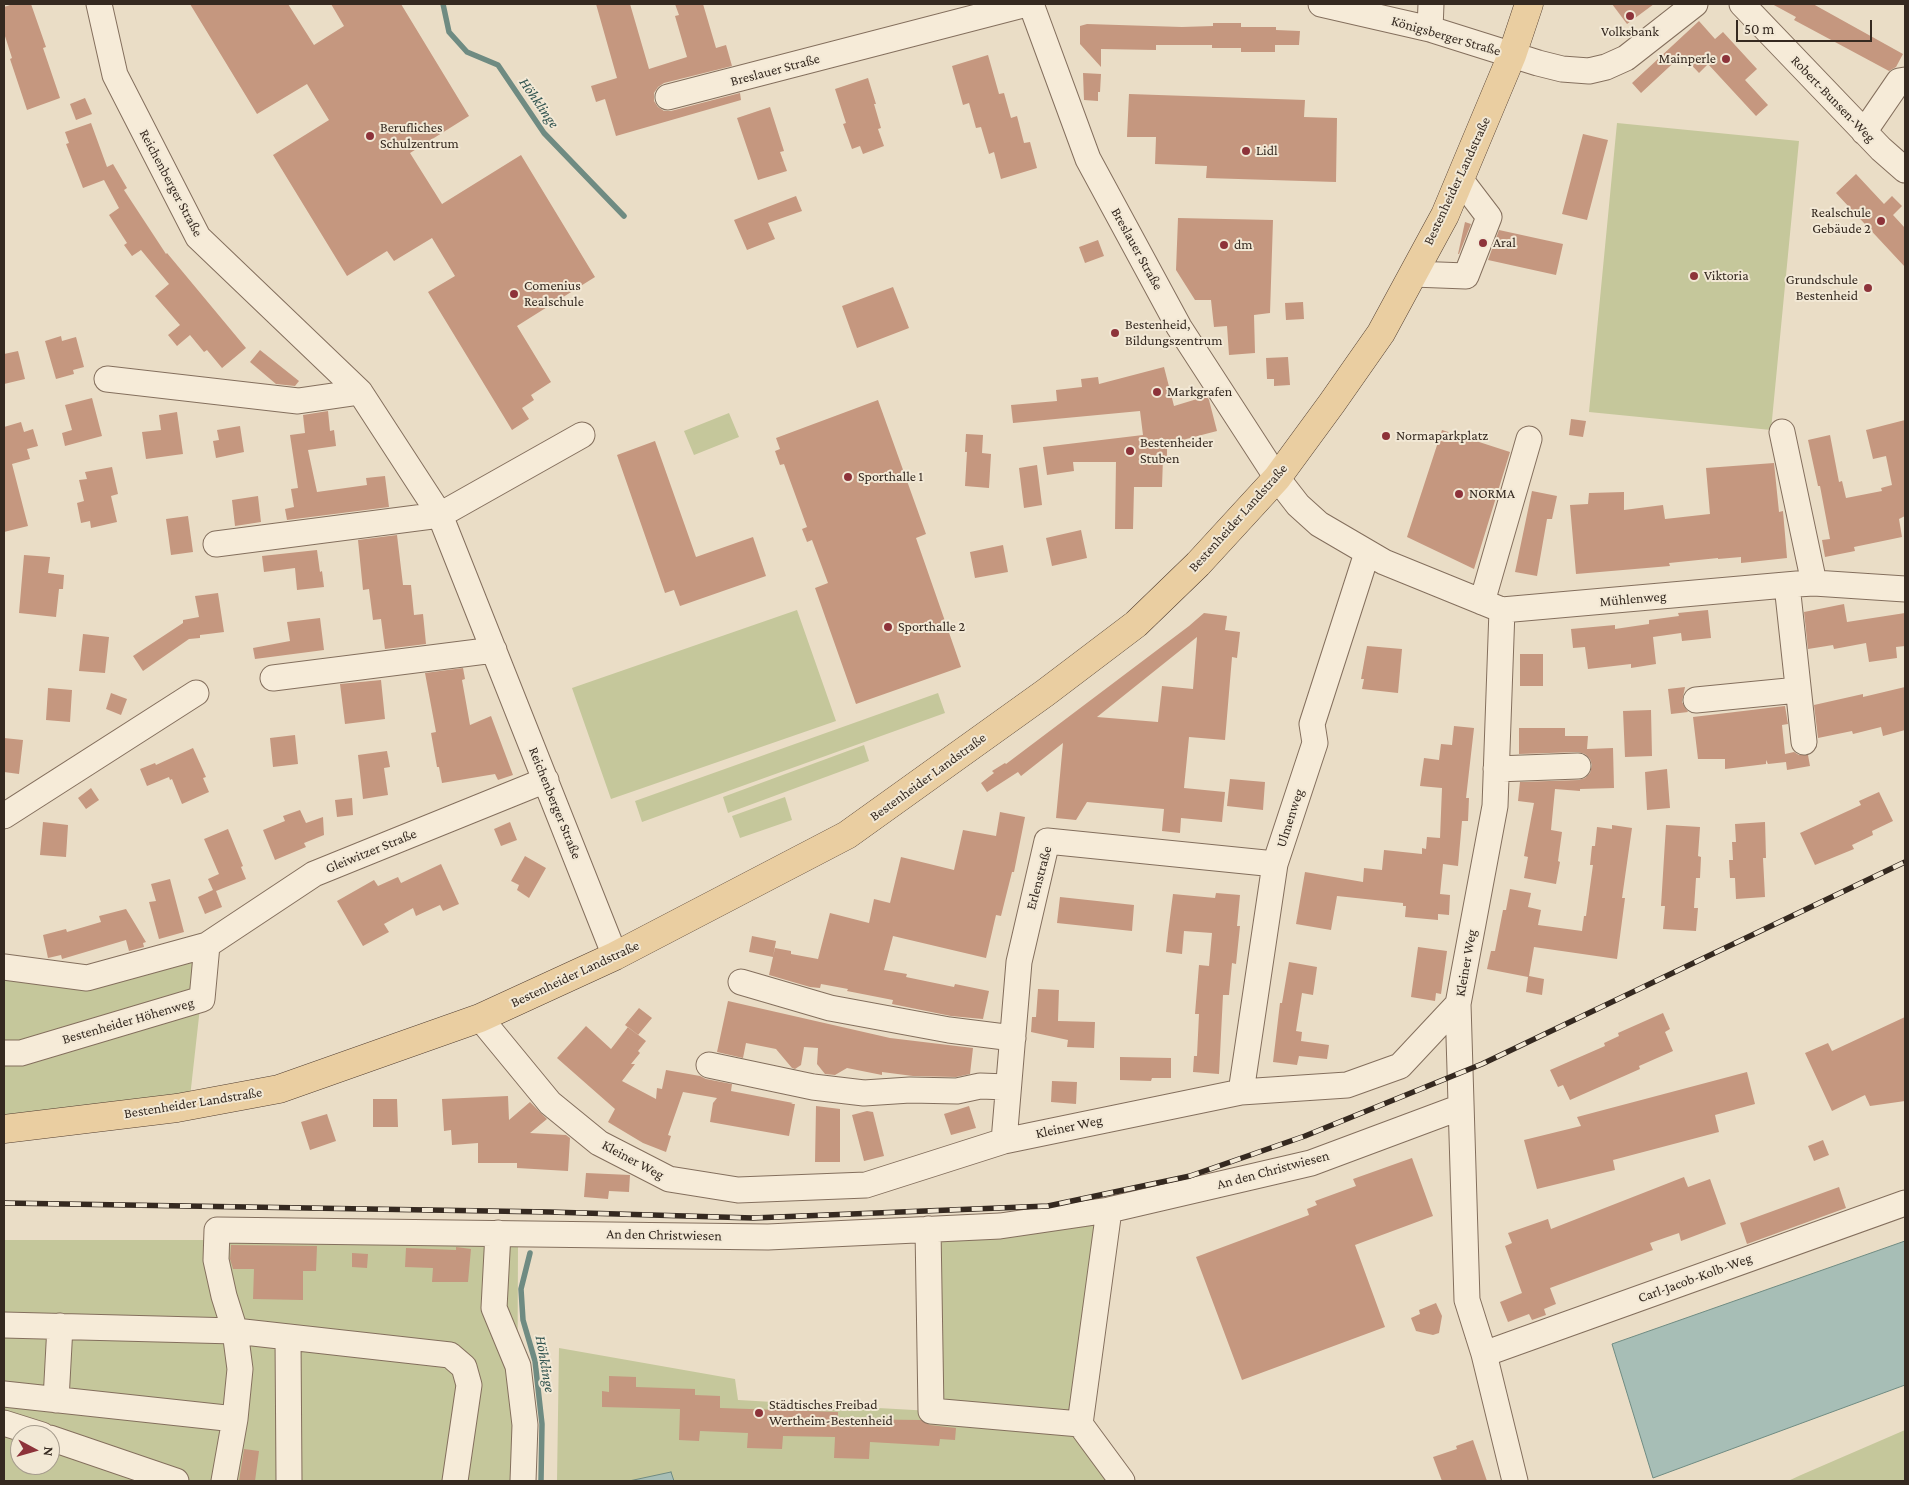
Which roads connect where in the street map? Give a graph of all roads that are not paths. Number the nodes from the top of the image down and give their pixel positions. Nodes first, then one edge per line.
1 (99, 4) edge
2 (1027, 4) edge
3 (1031, 4) edge
4 (1321, 4) edge
5 (1431, 4) edge
6 (1529, 4) edge
7 (1695, 4) edge
8 (1742, 4) edge
9 (1430, 29) junction
10 (1512, 55) junction
11 (1905, 80) edge
12 (668, 97) dead end
13 (1864, 132) junction
14 (1905, 170) edge
15 (1460, 179) junction
16 (1413, 274) junction
17 (107, 379) dead end
18 (360, 392) junction
19 (1782, 432) dead end
20 (582, 436) dead end
21 (1529, 439) dead end
22 (1277, 478) junction
23 (440, 515) junction
24 (216, 544) dead end
25 (1367, 553) junction
26 (1814, 583) junction
27 (1786, 585) junction
28 (1905, 589) edge
29 (1492, 606) junction
30 (494, 650) junction
31 (273, 678) dead end
32 (1798, 690) junction
33 (196, 693) dead end
34 (1696, 700) dead end
35 (1804, 742) dead end
36 (1578, 766) dead end
37 (1496, 769) junction
38 (546, 780) junction
39 (4, 816) edge
40 (1275, 864) junction
41 (207, 945) junction
42 (615, 956) junction
43 (4, 967) edge
44 (741, 982) dead end
45 (1458, 1004) junction
46 (480, 1018) junction
47 (1013, 1038) junction
48 (4, 1053) edge
49 (709, 1065) dead end
50 (1008, 1087) junction
51 (1241, 1092) junction
52 (1461, 1107) junction
53 (4, 1129) edge
54 (1004, 1141) junction
55 (1905, 1203) edge
56 (1109, 1210) junction
57 (928, 1229) junction
58 (498, 1234) junction
59 (4, 1325) edge
60 (60, 1326) junction
61 (235, 1331) junction
62 (288, 1337) junction
63 (1484, 1354) junction
64 (4, 1394) edge
65 (56, 1400) junction
66 (235, 1418) junction
67 (1080, 1424) junction
68 (60, 1441) edge
69 (176, 1481) edge
70 (224, 1481) edge
71 (289, 1481) edge
72 (455, 1481) edge
73 (523, 1481) edge
74 (1122, 1481) edge
75 (1515, 1481) edge

1 - 18 street, Reichenberger Straße
2 - 12 street, Breslauer Straße
3 - 22 street, Breslauer Straße
4 - 9 street, Königsberger Straße
5 - 9 street
6 - 10 main road, Bestenheider Landstraße
7 - 10 street, Königsberger Straße
8 - 13 street, Robert-Bunsen-Weg
9 - 10 street, Königsberger Straße
10 - 15 main road, Bestenheider Landstraße
11 - 13 street
13 - 14 street, Robert-Bunsen-Weg
15 - 16 main road, Bestenheider Landstraße
15 - 16 street
16 - 22 main road, Bestenheider Landstraße
17 - 18 street
18 - 23 street, Reichenberger Straße
19 - 26 street
20 - 23 street
21 - 29 street
22 - 25 street, Mühlenweg
22 - 42 main road, Bestenheider Landstraße
23 - 24 street
23 - 30 street, Reichenberger Straße
25 - 29 street, Mühlenweg
25 - 40 street, Ulmenweg
26 - 27 street, Mühlenweg
26 - 28 street, Mühlenweg
27 - 29 street, Mühlenweg
27 - 32 street
29 - 37 street, Kleiner Weg
30 - 31 street
30 - 38 street, Reichenberger Straße
32 - 34 street
32 - 35 street
33 - 39 street
36 - 37 street
37 - 45 street, Kleiner Weg
38 - 41 street, Gleiwitzer Straße
38 - 42 street, Reichenberger Straße
40 - 47 street, Erlenstraße
40 - 51 street, Ulmenweg
41 - 43 street
41 - 48 street, Bestenheider Höhenweg
42 - 46 main road, Bestenheider Landstraße
44 - 47 street
45 - 51 street, Kleiner Weg
45 - 52 street
46 - 53 main road, Bestenheider Landstraße
46 - 54 street, Kleiner Weg
47 - 50 street, Erlenstraße
49 - 50 street
50 - 54 street, Erlenstraße
51 - 54 street, Kleiner Weg
52 - 56 street, An den Christwiesen
52 - 63 street
55 - 63 street, Carl-Jacob-Kolb-Weg
56 - 57 street, An den Christwiesen
56 - 67 street
57 - 58 street, An den Christwiesen
57 - 67 street
58 - 61 street, An den Christwiesen
58 - 73 street
59 - 60 street
60 - 61 street
60 - 65 street
61 - 62 street
61 - 66 street
62 - 71 street
62 - 72 street
63 - 75 street
64 - 65 street
65 - 66 street
66 - 70 street
67 - 74 street
68 - 69 street

